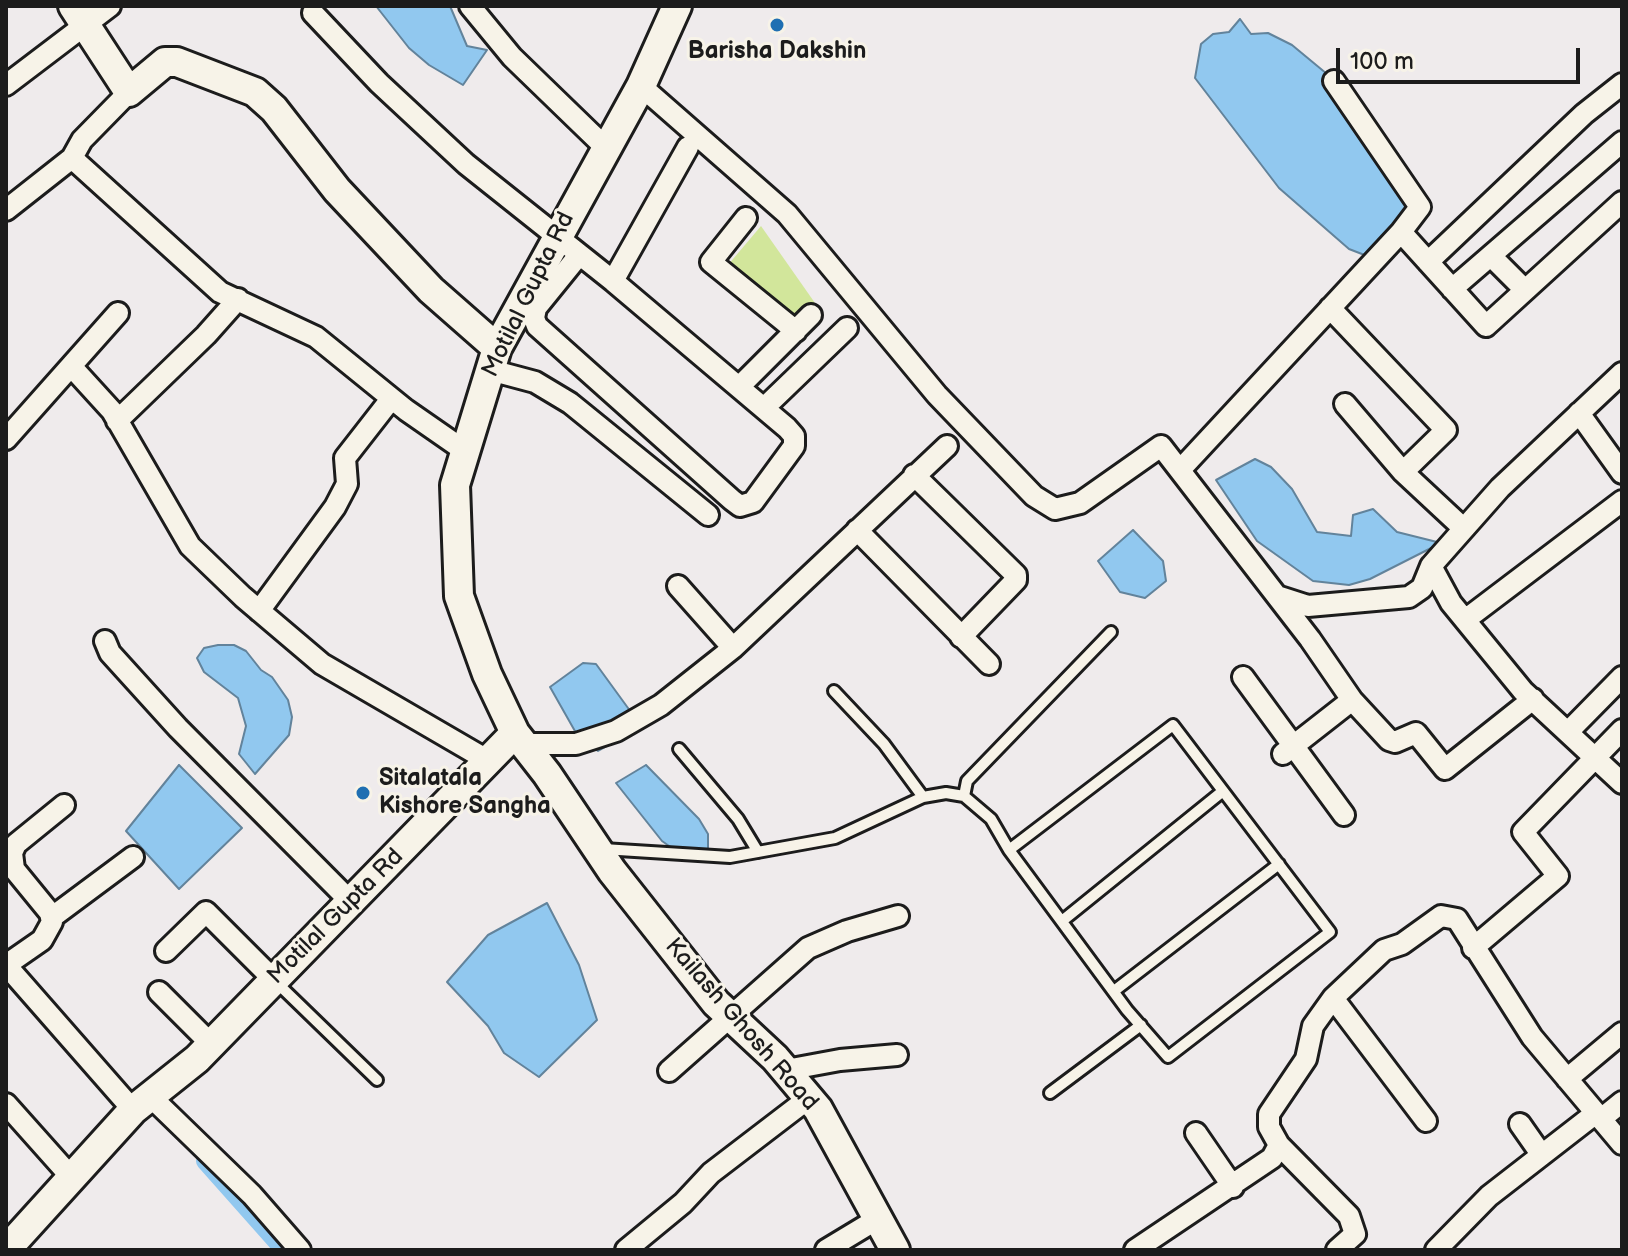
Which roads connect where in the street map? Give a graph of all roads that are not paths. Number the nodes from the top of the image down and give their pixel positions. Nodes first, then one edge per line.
1 (110, 6) edge
2 (470, 6) edge
3 (677, 6) edge
4 (313, 13) dead end
5 (79, 16) edge
6 (1334, 81) dead end
7 (1622, 84) edge
8 (6, 85) edge
9 (641, 86) junction
10 (129, 92) junction
11 (1622, 142) edge
12 (688, 147) dead end
13 (606, 148) junction
14 (72, 158) junction
15 (1622, 202) edge
16 (6, 210) edge
17 (746, 218) dead end
18 (1401, 232) junction
19 (555, 237) junction
20 (579, 255) junction
21 (1491, 256) junction
22 (1428, 262) junction
23 (613, 281) junction
24 (1452, 289) junction
25 (1525, 290) junction
26 (238, 299) junction
27 (1330, 308) junction
28 (118, 313) dead end
29 (811, 315) dead end
30 (847, 328) dead end
31 (796, 331) junction
32 (493, 359) junction
33 (71, 366) junction
34 (1622, 373) edge
35 (740, 386) junction
36 (391, 399) junction
37 (1345, 404) dead end
38 (765, 407) junction
39 (1579, 413) junction
40 (117, 421) junction
41 (6, 439) edge
42 (947, 446) dead end
43 (465, 451) junction
44 (1180, 470) junction
45 (1403, 472) junction
46 (1622, 473) edge
47 (914, 475) junction
48 (1622, 501) edge
49 (708, 515) dead end
50 (1462, 527) junction
51 (857, 530) junction
52 (1431, 566) junction
53 (678, 586) dead end
54 (1277, 596) junction
55 (259, 611) junction
56 (1465, 620) junction
57 (1111, 632) dead end
58 (961, 637) junction
59 (105, 641) dead end
60 (733, 648) junction
61 (989, 664) dead end
62 (1243, 677) dead end
63 (1622, 677) edge
64 (834, 691) dead end
65 (1533, 699) junction
66 (1352, 700) junction
67 (1622, 730) edge
68 (1569, 731) junction
69 (519, 738) junction
70 (679, 749) dead end
71 (1286, 751) junction
72 (1595, 756) junction
73 (487, 760) junction
74 (1622, 783) edge
75 (1223, 791) junction
76 (964, 796) junction
77 (923, 797) junction
78 (64, 805) dead end
79 (1344, 815) dead end
80 (597, 848) junction
81 (1009, 850) junction
82 (758, 852) junction
83 (133, 857) dead end
84 (1279, 864) junction
85 (352, 903) junction
86 (898, 916) dead end
87 (51, 918) junction
88 (1062, 921) junction
89 (1473, 948) junction
90 (166, 951) dead end
91 (6, 965) edge
92 (274, 980) junction
93 (1114, 991) junction
94 (159, 992) dead end
95 (1333, 998) junction
96 (729, 1014) junction
97 (1141, 1025) junction
98 (1622, 1033) edge
99 (211, 1044) junction
100 (897, 1055) dead end
101 (786, 1070) junction
102 (669, 1071) dead end
103 (1567, 1079) junction
104 (377, 1080) dead end
105 (1050, 1093) dead end
106 (809, 1098) junction
107 (1622, 1102) edge
108 (141, 1103) junction
109 (6, 1104) edge
110 (1598, 1116) junction
111 (1426, 1121) dead end
112 (1520, 1124) dead end
113 (1196, 1133) dead end
114 (1622, 1144) edge
115 (1279, 1145) junction
116 (1541, 1154) junction
117 (72, 1178) junction
118 (1233, 1187) junction
119 (879, 1218) junction
120 (15, 1247) edge
121 (300, 1250) edge
122 (626, 1250) edge
123 (826, 1250) edge
124 (895, 1250) edge
125 (1135, 1250) edge
126 (1337, 1250) edge
127 (1436, 1250) edge

1 - 5 street
2 - 13 street
3 - 9 street, Motilal Gupta Rd
4 - 19 street
5 - 8 street
5 - 10 street
6 - 18 street
7 - 22 street
9 - 13 street, Motilal Gupta Rd
9 - 44 street
10 - 14 street
10 - 32 street
11 - 21 street
12 - 23 street
13 - 19 street, Motilal Gupta Rd
14 - 16 street
14 - 26 street
15 - 25 street
17 - 31 street
18 - 22 street
18 - 27 street
19 - 20 street
19 - 32 street, Motilal Gupta Rd
20 - 23 street
20 - 38 street
21 - 24 street
21 - 25 street
22 - 24 street
23 - 35 street
24 - 25 street
26 - 36 street
26 - 40 street
27 - 44 street
27 - 45 street
28 - 33 street
29 - 31 street
30 - 38 street
31 - 35 street
32 - 43 street, Motilal Gupta Rd
32 - 49 street
33 - 40 street
33 - 41 street
34 - 39 street
35 - 38 street
36 - 43 street
36 - 55 street
37 - 45 street
39 - 46 street
39 - 50 street
40 - 55 street
42 - 47 street
43 - 69 street, Motilal Gupta Rd
44 - 54 street
45 - 50 street
47 - 51 street
47 - 58 street
48 - 56 street
50 - 52 street
51 - 58 street
51 - 60 street
52 - 54 street
52 - 56 street
53 - 60 street
54 - 66 street
55 - 73 street
56 - 65 street
57 - 76 lane
58 - 61 street
59 - 85 street
60 - 69 street
62 - 71 street
63 - 68 street
64 - 77 lane
65 - 66 street
65 - 68 street
66 - 71 street
67 - 72 street
68 - 72 street
69 - 73 street, Motilal Gupta Rd
69 - 80 street, Kailash Ghosh Road
70 - 82 lane
71 - 79 street
72 - 74 street
72 - 89 street
73 - 85 street, Motilal Gupta Rd
75 - 81 lane
75 - 84 lane
75 - 88 lane
76 - 77 lane
76 - 81 lane
77 - 82 lane
78 - 87 street
80 - 82 lane
80 - 96 street, Kailash Ghosh Road
81 - 88 lane
83 - 87 street
84 - 93 lane
84 - 97 lane
85 - 92 street, Motilal Gupta Rd
86 - 96 street
87 - 91 street
88 - 93 lane
89 - 95 street
89 - 103 street
90 - 92 street
91 - 108 street
92 - 99 street, Motilal Gupta Rd
92 - 104 lane
93 - 97 lane
94 - 99 street
95 - 111 street
95 - 115 street
96 - 101 street, Kailash Ghosh Road
96 - 102 street
97 - 105 lane
98 - 103 street
99 - 108 street, Motilal Gupta Rd
100 - 101 street
101 - 106 street, Kailash Ghosh Road
103 - 110 street
106 - 119 street, Kailash Ghosh Road
106 - 122 street
107 - 110 street
108 - 117 street, Motilal Gupta Rd
108 - 121 street
109 - 117 street
110 - 114 street
110 - 116 street
112 - 116 street
113 - 118 street
115 - 118 street
115 - 126 street
116 - 127 street
117 - 120 street, Motilal Gupta Rd
118 - 125 street
119 - 123 street
119 - 124 street, Kailash Ghosh Road

